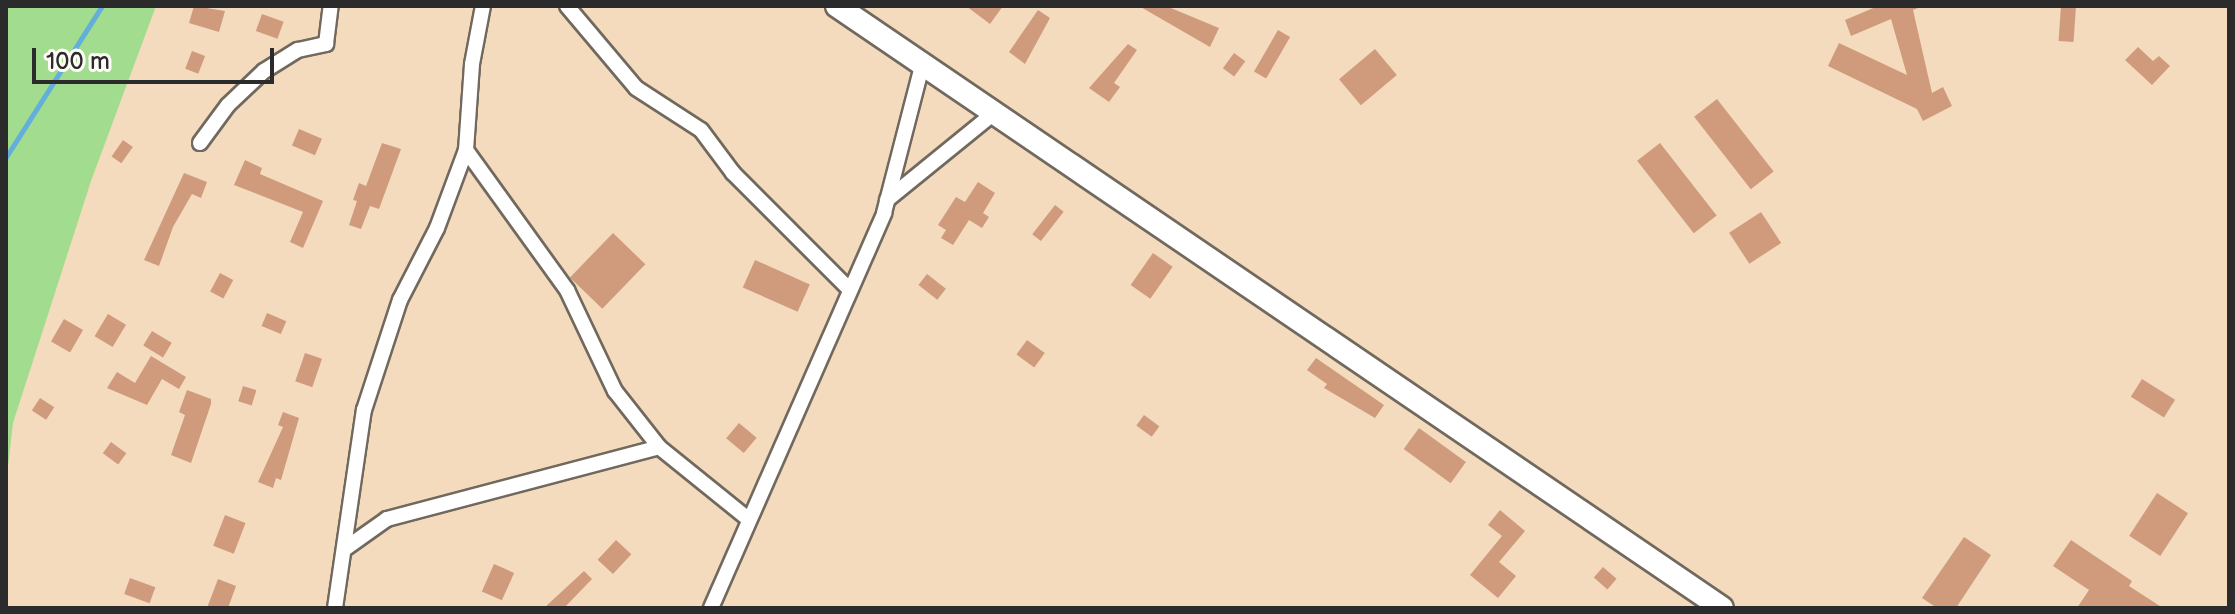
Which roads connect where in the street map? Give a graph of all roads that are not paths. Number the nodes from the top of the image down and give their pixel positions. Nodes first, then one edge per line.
1 (331, 6) edge
2 (483, 6) edge
3 (567, 6) edge
4 (852, 10) edge
5 (922, 66) junction
6 (994, 113) junction
7 (200, 143) dead end
8 (466, 150) junction
9 (887, 200) junction
10 (850, 290) junction
11 (659, 447) junction
12 (747, 518) junction
13 (346, 548) junction
14 (335, 608) edge
15 (711, 608) edge
16 (1722, 608) edge

1 - 7 street
2 - 8 street
3 - 10 street
4 - 5 main road
5 - 6 main road
5 - 9 street
6 - 9 street
6 - 16 main road
8 - 11 street
8 - 13 street
9 - 10 street
10 - 12 street
11 - 12 street
11 - 13 street
12 - 15 street
13 - 14 street

